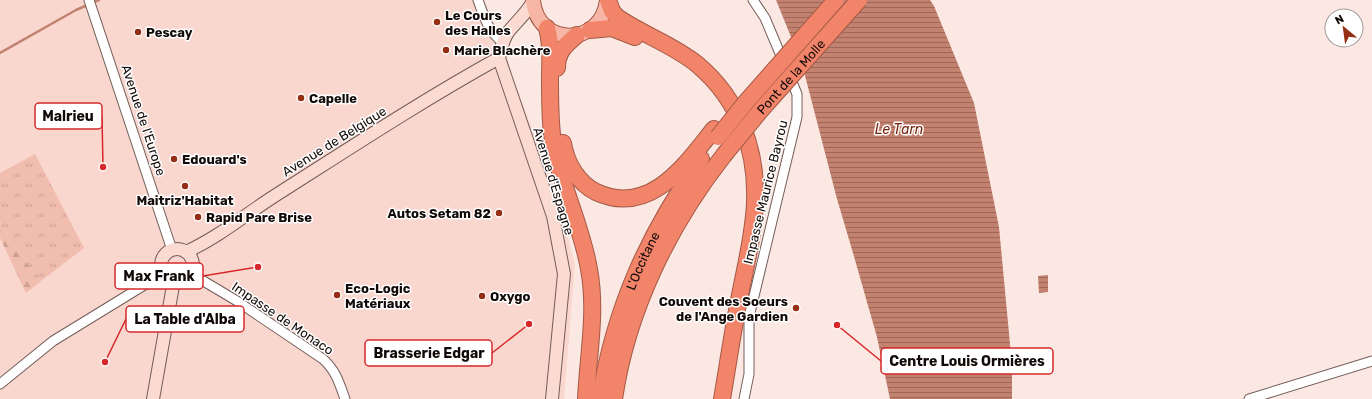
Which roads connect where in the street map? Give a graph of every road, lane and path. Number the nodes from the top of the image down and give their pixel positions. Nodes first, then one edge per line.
1 (478, 0) edge
2 (607, 0) edge
3 (753, 0) edge
4 (836, 0) edge
5 (859, 0) edge
6 (533, 1) edge
7 (90, 4) edge
8 (544, 25) junction
9 (515, 26) junction
10 (584, 33) junction
11 (503, 43) junction
12 (499, 58) junction
13 (716, 133) junction
14 (724, 156) joint
15 (172, 250) junction
16 (186, 252) junction
17 (190, 273) junction
18 (169, 277) junction
19 (622, 358) junction
20 (1372, 361) edge
21 (0, 384) edge
22 (152, 399) edge
23 (345, 399) edge
24 (552, 399) edge
25 (586, 399) edge
26 (600, 399) edge
27 (614, 399) edge
28 (621, 399) edge
29 (715, 399) edge
30 (722, 399) edge
31 (744, 399) edge
32 (1249, 399) edge

1 - 11 street
2 - 10 main road
2 - 30 highway
3 - 31 street, Impasse Maurice Bayrou
4 - 13 highway, Pont de la Molle, bridge
5 - 14 highway, Pont de la Molle, bridge
6 - 8 main road
6 - 9 street
7 - 15 street, Avenue de l'Europe
8 - 9 street
8 - 10 main road
8 - 25 highway
9 - 11 street
10 - 13 highway
10 - 29 highway
11 - 12 street
12 - 16 street, Avenue de Belgique
12 - 24 street, Avenue d'Espagne
13 - 26 highway, L'Occitane
14 - 19 highway, L'Occitane
15 - 16 street
15 - 18 street
16 - 17 street
17 - 18 street
17 - 23 street, Impasse de Monaco
18 - 21 street
18 - 22 street
19 - 27 highway, L'Occitane
19 - 28 highway
20 - 32 street

